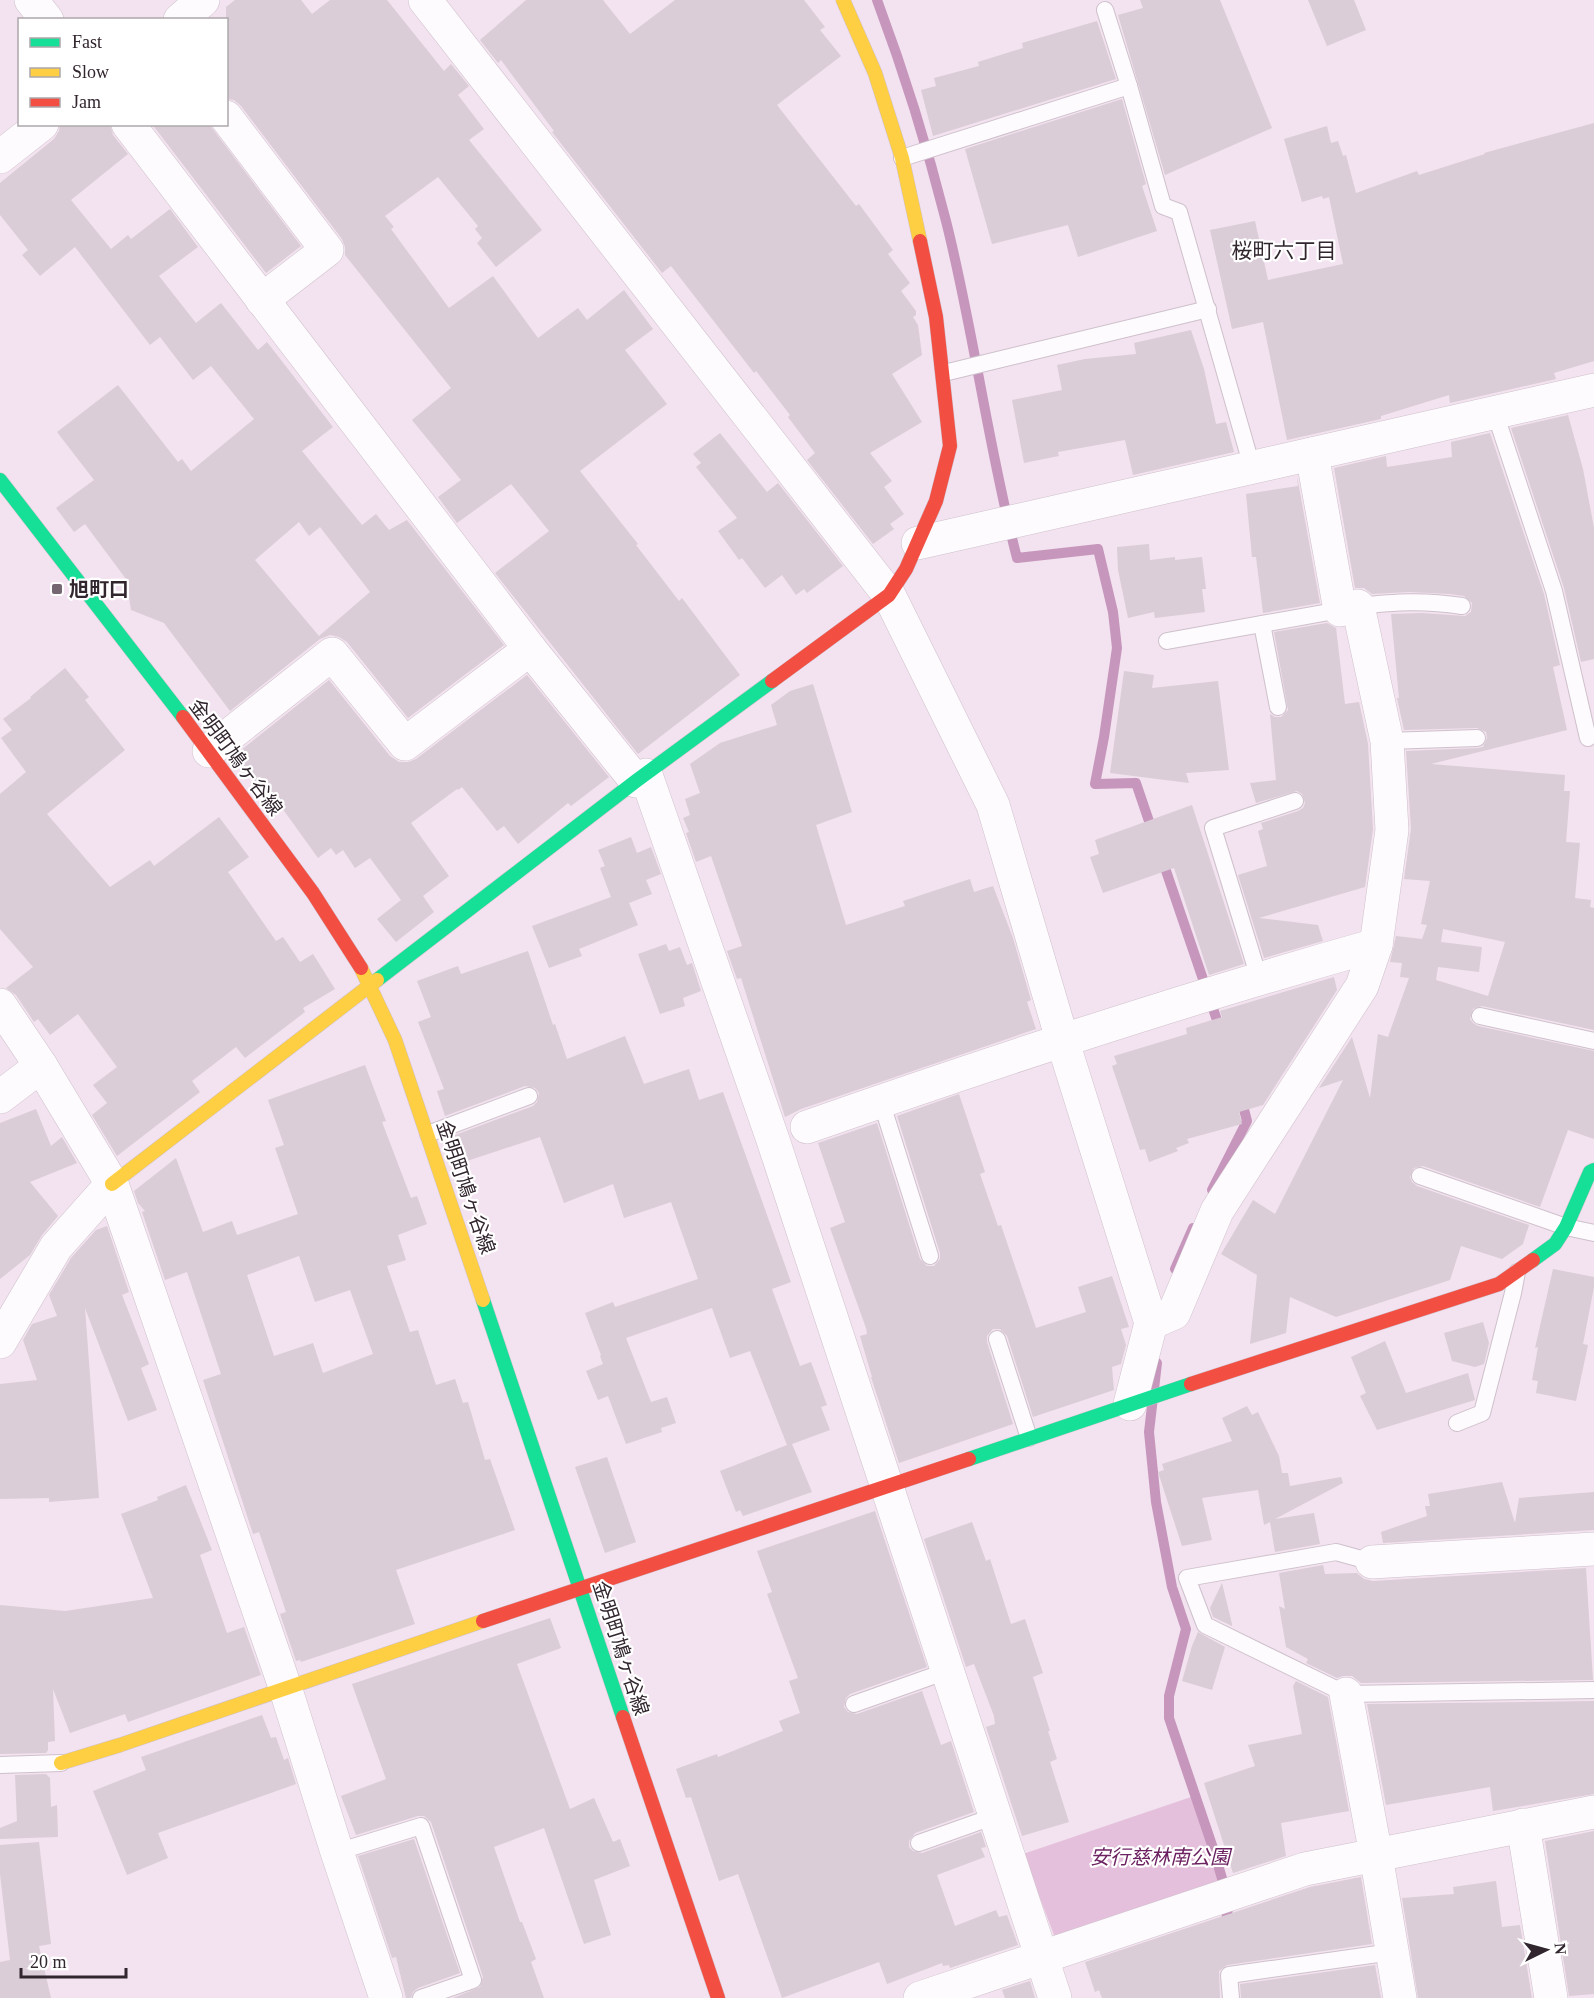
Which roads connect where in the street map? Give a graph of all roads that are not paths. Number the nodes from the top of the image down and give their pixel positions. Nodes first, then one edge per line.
1 (31, 0) edge
2 (203, 0) edge
3 (425, 0) edge
4 (843, 0) edge
5 (1105, 10) dead end
6 (45, 18) edge
7 (182, 18) edge
8 (1129, 86) junction
9 (228, 120) edge
10 (39, 126) edge
11 (130, 126) edge
12 (0, 157) edge
13 (902, 158) junction
14 (262, 300) junction
15 (1208, 309) junction
16 (944, 373) junction
17 (1594, 390) edge
18 (1495, 413) junction
19 (1312, 454) junction
20 (1252, 467) junction
21 (0, 480) edge
22 (918, 543) junction
23 (889, 595) junction
24 (1462, 606) dead end
25 (1349, 608) junction
26 (1262, 624) junction
27 (1167, 641) dead end
28 (530, 649) junction
29 (1278, 707) dead end
30 (1477, 738) dead end
31 (1588, 738) dead end
32 (1387, 741) junction
33 (208, 751) junction
34 (641, 778) junction
35 (1295, 801) dead end
36 (1376, 945) junction
37 (1259, 978) junction
38 (371, 987) junction
39 (0, 1005) edge
40 (1480, 1016) dead end
41 (1062, 1039) junction
42 (1594, 1041) edge
43 (41, 1066) junction
44 (529, 1096) dead end
45 (0, 1097) edge
46 (881, 1101) junction
47 (807, 1127) dead end
48 (428, 1134) junction
49 (1594, 1170) edge
50 (1420, 1176) dead end
51 (112, 1184) junction
52 (1566, 1227) junction
53 (1594, 1233) edge
54 (930, 1256) dead end
55 (1517, 1271) junction
56 (1151, 1323) junction
57 (997, 1339) dead end
58 (0, 1342) edge
59 (1130, 1404) junction
60 (1457, 1423) dead end
61 (1029, 1438) junction
62 (886, 1487) junction
63 (1594, 1549) edge
64 (1372, 1562) joint
65 (581, 1588) junction
66 (947, 1671) junction
67 (285, 1687) junction
68 (1594, 1690) edge
69 (1346, 1694) junction
70 (854, 1704) dead end
71 (61, 1762) joint
72 (0, 1765) edge
73 (1594, 1812) edge
74 (995, 1816) junction
75 (1523, 1826) junction
76 (919, 1843) dead end
77 (337, 1852) junction
78 (1376, 1855) junction
79 (1392, 1952) junction
80 (1042, 1956) junction
81 (386, 1998) edge
82 (421, 1998) edge
83 (718, 1998) edge
84 (920, 1998) edge
85 (1055, 1998) edge
86 (1231, 1998) edge
87 (1400, 1998) edge
88 (1551, 1998) edge

1 - 6 street
2 - 7 street
3 - 23 street
4 - 13 street
5 - 8 lane
8 - 13 lane
8 - 15 lane
9 - 14 street
10 - 12 street
11 - 14 street
13 - 16 street
14 - 28 street
15 - 16 lane
15 - 20 lane
16 - 22 street
17 - 18 street
18 - 19 street
18 - 31 lane
19 - 20 street
19 - 25 street
20 - 22 street
21 - 33 street, 金明町鳩ヶ谷線
22 - 23 street
23 - 34 street
23 - 41 street
24 - 25 lane
25 - 26 lane
25 - 32 street
26 - 27 lane
26 - 29 lane
28 - 33 street
28 - 34 street
30 - 32 lane
32 - 36 street
33 - 38 street, 金明町鳩ヶ谷線
34 - 38 street
34 - 62 street
35 - 37 lane
36 - 37 street
36 - 56 street
37 - 41 street
38 - 48 street, 金明町鳩ヶ谷線
38 - 51 street
39 - 43 street
40 - 42 lane
41 - 46 street
41 - 56 street
43 - 45 street
43 - 51 street
44 - 48 lane
46 - 47 street
46 - 54 lane
48 - 65 street, 金明町鳩ヶ谷線
49 - 52 street
50 - 52 lane
51 - 58 street
51 - 67 street
52 - 53 lane
52 - 55 street
55 - 59 street
55 - 60 lane
56 - 59 street
57 - 61 lane
59 - 61 street
61 - 62 street
62 - 65 street
62 - 66 street
63 - 64 street
64 - 69 lane
65 - 67 street
65 - 83 street, 金明町鳩ヶ谷線
66 - 70 lane
66 - 74 street
67 - 71 street
67 - 77 street
68 - 69 lane
69 - 78 street
71 - 72 lane
73 - 75 street
74 - 76 lane
74 - 80 street
75 - 78 street
75 - 88 street
77 - 81 street
77 - 82 lane
78 - 79 street
78 - 80 street
79 - 86 lane
79 - 87 street
80 - 84 street
80 - 85 street

